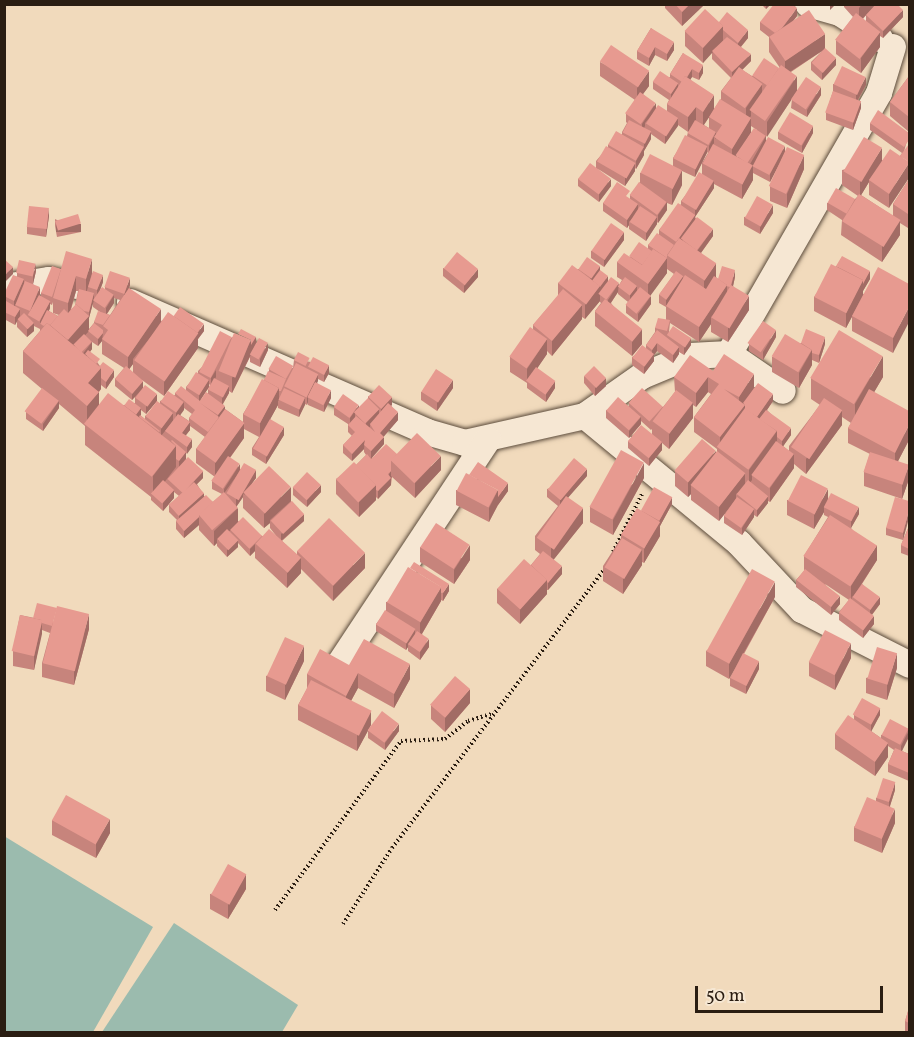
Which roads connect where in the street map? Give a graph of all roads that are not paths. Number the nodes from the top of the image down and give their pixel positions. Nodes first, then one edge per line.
1 (808, 4) edge
2 (901, 44) edge
3 (4, 286) edge
4 (729, 354) junction
5 (783, 391) dead end
6 (585, 416) junction
7 (488, 439) junction
8 (909, 665) edge
9 (338, 666) edge

1 - 2 street
2 - 4 street
3 - 7 street
4 - 5 street
4 - 6 street
6 - 7 street
6 - 8 street
7 - 9 street

